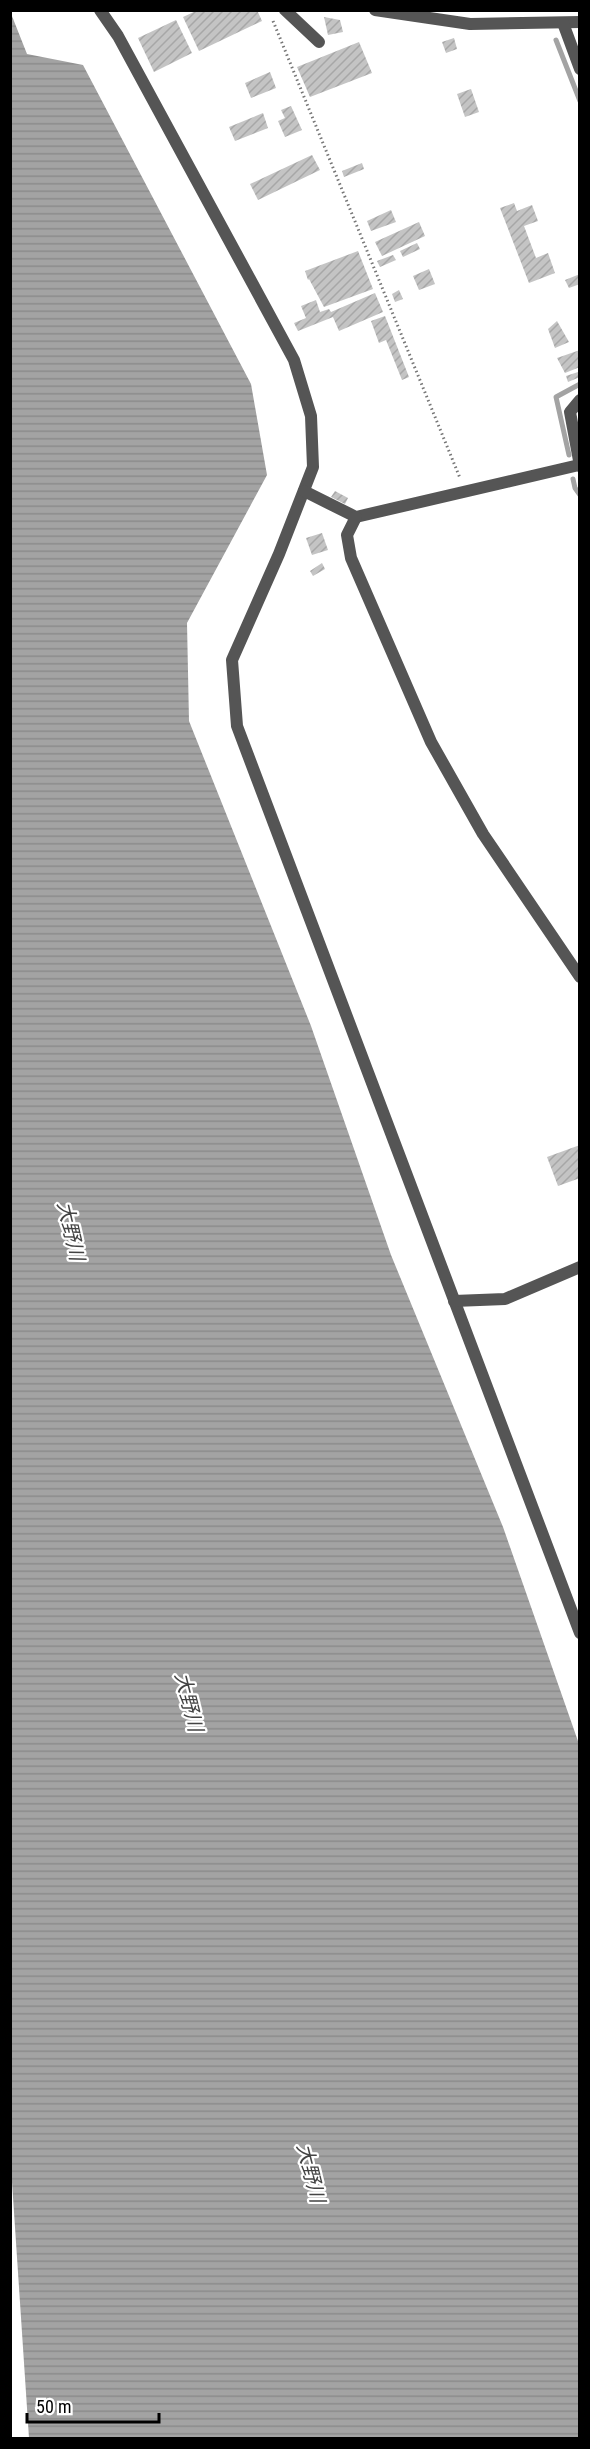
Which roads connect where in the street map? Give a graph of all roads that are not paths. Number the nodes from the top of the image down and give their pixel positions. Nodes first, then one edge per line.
1 (100, 10) edge
2 (285, 10) edge
3 (375, 10) edge
4 (579, 22) edge
5 (563, 23) junction
6 (318, 42) dead end
7 (579, 69) edge
8 (579, 400) edge
9 (579, 466) edge
10 (304, 491) junction
11 (356, 517) junction
12 (579, 977) edge
13 (579, 1267) edge
14 (454, 1301) junction
15 (579, 1633) edge

1 - 10 street
2 - 6 street
3 - 5 street
4 - 5 street
5 - 7 street
8 - 9 street
9 - 11 street
10 - 11 street
10 - 14 street
11 - 12 street
13 - 14 street
14 - 15 street

